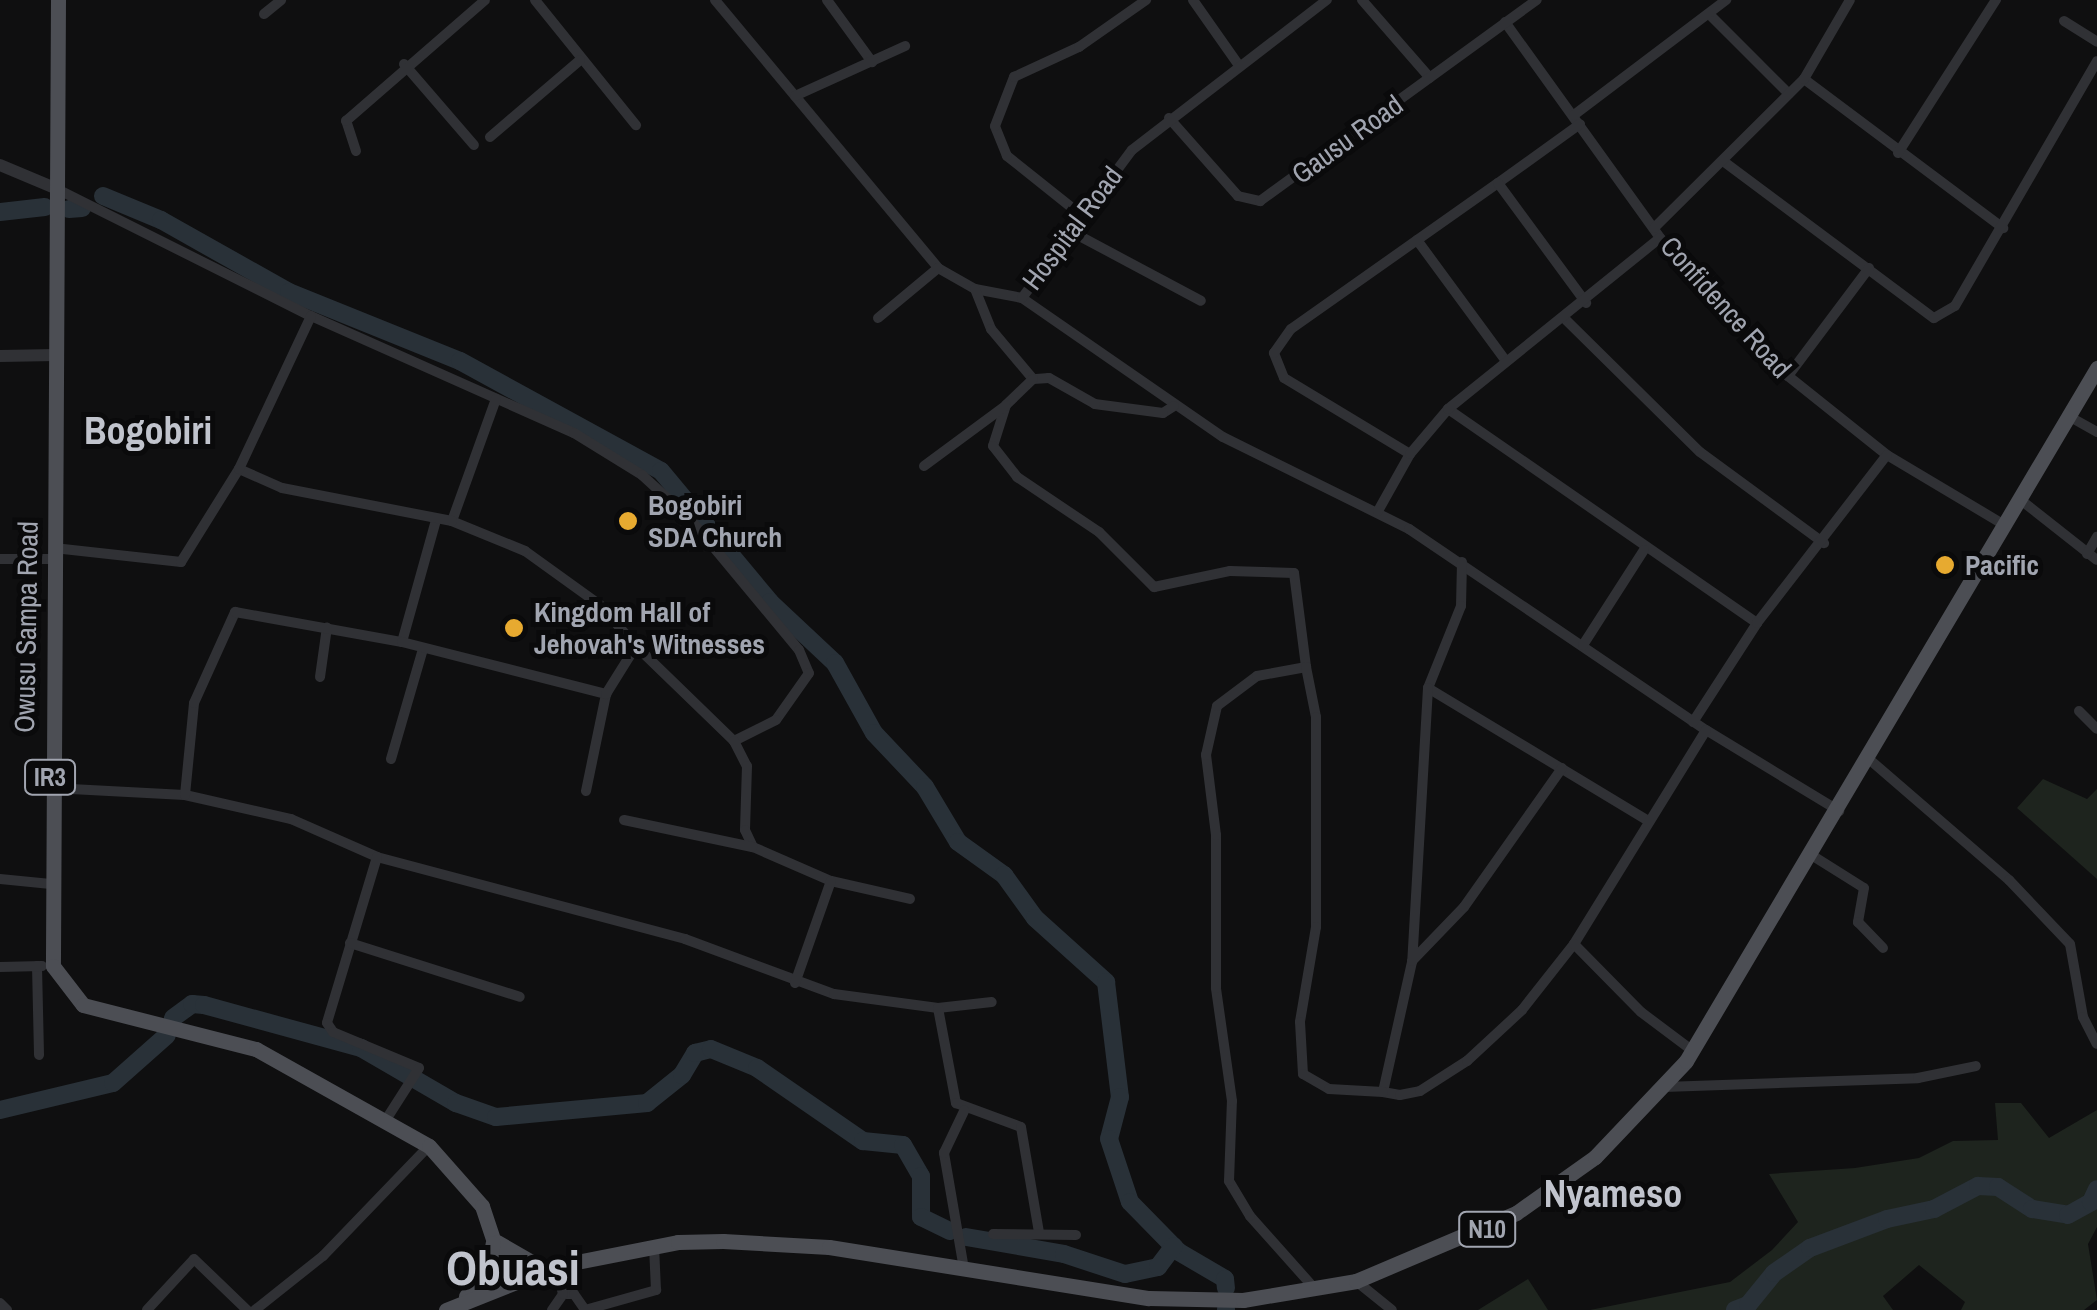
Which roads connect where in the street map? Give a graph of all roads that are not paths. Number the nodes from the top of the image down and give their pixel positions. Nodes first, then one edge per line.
1 (58, 0) edge
2 (281, 0) edge
3 (485, 0) edge
4 (534, 0) edge
5 (715, 0) edge
6 (827, 0) edge
7 (1146, 0) edge
8 (1193, 0) edge
9 (1327, 0) edge
10 (1362, 0) edge
11 (1537, 0) edge
12 (1726, 0) edge
13 (1850, 0) edge
14 (1996, 0) edge
15 (264, 14) dead end
16 (1711, 16) junction
17 (2064, 20) dead end
18 (1505, 22) junction
19 (2097, 42) edge
20 (905, 46) dead end
21 (580, 60) junction
22 (2097, 61) edge
23 (872, 62) junction
24 (404, 64) junction
25 (1238, 64) junction
26 (1430, 78) junction
27 (1804, 79) junction
28 (1789, 94) junction
29 (795, 96) junction
30 (1169, 118) junction
31 (1577, 120) junction
32 (636, 125) dead end
33 (490, 137) dead end
34 (474, 145) dead end
35 (356, 152) dead end
36 (1898, 152) junction
37 (1723, 161) junction
38 (0, 165) edge
39 (1498, 183) junction
40 (57, 189) junction
41 (1082, 214) junction
42 (2003, 228) junction
43 (1072, 232) junction
44 (1657, 233) junction
45 (1417, 240) junction
46 (938, 268) junction
47 (1870, 268) junction
48 (976, 289) junction
49 (1022, 298) junction
50 (1201, 302) dead end
51 (1586, 304) junction
52 (311, 316) junction
53 (878, 318) dead end
54 (1566, 320) junction
55 (56, 355) junction
56 (0, 356) edge
57 (1506, 361) junction
58 (2097, 368) edge
59 (1788, 376) junction
60 (1033, 379) junction
61 (496, 399) junction
62 (1006, 405) junction
63 (1174, 406) junction
64 (1448, 409) junction
65 (2072, 418) junction
66 (2097, 432) edge
67 (1410, 454) junction
68 (1887, 455) junction
69 (924, 466) dead end
70 (239, 469) junction
71 (2022, 501) junction
72 (1378, 511) junction
73 (436, 520) junction
74 (452, 521) junction
75 (2008, 527) junction
76 (2097, 536) edge
77 (1824, 542) junction
78 (1644, 550) junction
79 (51, 553) junction
80 (2092, 557) edge
81 (0, 559) edge
82 (1462, 562) junction
83 (1757, 623) junction
84 (327, 627) junction
85 (402, 642) junction
86 (1584, 645) junction
87 (636, 646) junction
88 (423, 649) junction
89 (1306, 667) junction
90 (320, 677) dead end
91 (1428, 688) junction
92 (606, 694) junction
93 (2078, 711) dead end
94 (1694, 722) junction
95 (1706, 730) junction
96 (2097, 730) edge
97 (734, 741) junction
98 (391, 759) dead end
99 (1870, 760) junction
100 (1562, 768) junction
101 (50, 788) junction
102 (586, 791) dead end
103 (185, 795) junction
104 (1839, 811) junction
105 (624, 820) dead end
106 (1647, 820) junction
107 (754, 847) junction
108 (1813, 856) junction
109 (378, 857) junction
110 (0, 880) edge
111 (832, 880) junction
112 (51, 884) junction
113 (910, 900) dead end
114 (350, 944) junction
115 (1574, 944) junction
116 (1882, 948) dead end
117 (1412, 962) junction
118 (45, 966) junction
119 (0, 967) edge
120 (795, 983) junction
121 (520, 997) dead end
122 (992, 1002) dead end
123 (938, 1008) junction
124 (2097, 1044) edge
125 (1693, 1052) junction
126 (38, 1055) dead end
127 (1976, 1066) dead end
128 (1664, 1087) junction
129 (1383, 1092) junction
130 (964, 1111) junction
131 (387, 1118) junction
132 (429, 1146) junction
133 (1038, 1232) junction
134 (993, 1234) dead end
135 (1076, 1236) dead end
136 (496, 1238) junction
137 (654, 1246) junction
138 (550, 1268) junction
139 (964, 1269) junction
140 (507, 1281) junction
141 (1356, 1281) junction
142 (1315, 1289) junction
143 (562, 1294) junction
144 (625, 1296) junction
145 (0, 1303) edge
146 (1148, 1304) edge
147 (452, 1306) edge
148 (7, 1310) edge
149 (147, 1310) edge
150 (246, 1310) edge
151 (255, 1310) edge
152 (552, 1310) edge
153 (585, 1310) edge
154 (627, 1310) edge
155 (1392, 1310) edge

1 - 40 main road, Owusu Sampa Road / IR3
2 - 15 street
3 - 24 street
4 - 21 street
5 - 29 street, Hospital Road
6 - 23 street
7 - 41 street
8 - 25 street
9 - 25 street, Hospital Road
10 - 26 street
11 - 18 street, Gausu Road
12 - 16 street
13 - 27 street
14 - 36 street
16 - 28 street
16 - 31 street
17 - 19 street
18 - 26 street, Gausu Road
18 - 31 street, Confidence Road
20 - 23 street
21 - 32 street
21 - 33 street
22 - 42 street
23 - 29 street
24 - 34 street
24 - 35 street
25 - 30 street, Hospital Road
26 - 30 street, Gausu Road
27 - 28 street
27 - 36 street
28 - 37 street
29 - 46 street, Hospital Road
30 - 41 street, Hospital Road
31 - 39 street
31 - 44 street, Confidence Road
36 - 42 street
37 - 44 street
37 - 47 street
38 - 40 street
39 - 45 street
39 - 51 street
40 - 52 street
40 - 55 main road, Owusu Sampa Road / IR3
41 - 43 street, Hospital Road
42 - 47 street
43 - 49 street, Hospital Road
43 - 50 street
44 - 51 street
44 - 59 street, Confidence Road
45 - 57 street
45 - 67 street
46 - 48 street, Hospital Road
46 - 53 street
47 - 59 street
48 - 49 street, Hospital Road
48 - 60 street
49 - 63 street
51 - 54 street
52 - 61 street
52 - 70 street
54 - 57 street
54 - 77 street
55 - 56 street
55 - 79 main road, Owusu Sampa Road / IR3
57 - 64 street
58 - 65 main road, N10
59 - 68 street, Confidence Road
60 - 62 street
60 - 63 street
61 - 74 street
61 - 97 street
62 - 69 street
62 - 89 street
63 - 72 street
64 - 67 street
64 - 78 street
65 - 66 street
65 - 71 main road, N10
67 - 72 street
68 - 75 street, Confidence Road
68 - 77 street
70 - 73 street
70 - 79 street
71 - 75 main road, N10
71 - 80 street
72 - 82 street
73 - 74 street
73 - 85 street
74 - 87 street
75 - 99 main road, N10
76 - 80 street
77 - 83 street
78 - 83 street
78 - 86 street
79 - 81 street
79 - 101 main road, Owusu Sampa Road / IR3
82 - 86 street
82 - 91 street
83 - 94 street
84 - 85 street
84 - 90 street
84 - 103 street
85 - 88 street
86 - 94 street
87 - 92 street
87 - 97 street
88 - 92 street
88 - 98 street
89 - 129 street
89 - 142 street
91 - 100 street
91 - 117 street
92 - 102 street
93 - 96 street
94 - 95 street
95 - 104 street
95 - 106 street
97 - 107 street
99 - 104 main road, N10
99 - 124 street
100 - 106 street
100 - 117 street
101 - 103 street
101 - 112 main road, Owusu Sampa Road / IR3
103 - 109 street
104 - 108 main road, N10
105 - 107 street
106 - 115 street
107 - 111 street
108 - 116 street
108 - 125 main road, N10
109 - 114 street
109 - 120 street
110 - 112 street
111 - 113 street
111 - 120 street
112 - 118 main road, Owusu Sampa Road / IR3
114 - 121 street
114 - 131 street
115 - 125 street
115 - 129 street
117 - 129 street
118 - 119 street
118 - 126 street
118 - 131 main road
120 - 123 street
122 - 123 street
123 - 130 street
125 - 128 main road, N10
127 - 128 street
128 - 141 main road, N10
130 - 133 street
130 - 139 street
131 - 132 main road
132 - 136 main road
132 - 151 street
133 - 134 street
133 - 135 street
136 - 138 main road
136 - 140 main road
136 - 147 main road
137 - 138 main road, N10
137 - 139 main road, N10
137 - 144 street
138 - 140 main road, N10
138 - 143 street
139 - 146 main road, N10
140 - 147 main road, N10
141 - 142 main road, N10
141 - 155 street
142 - 146 main road, N10
143 - 152 street
143 - 153 street
144 - 153 street
144 - 154 street
145 - 148 street
149 - 150 street

